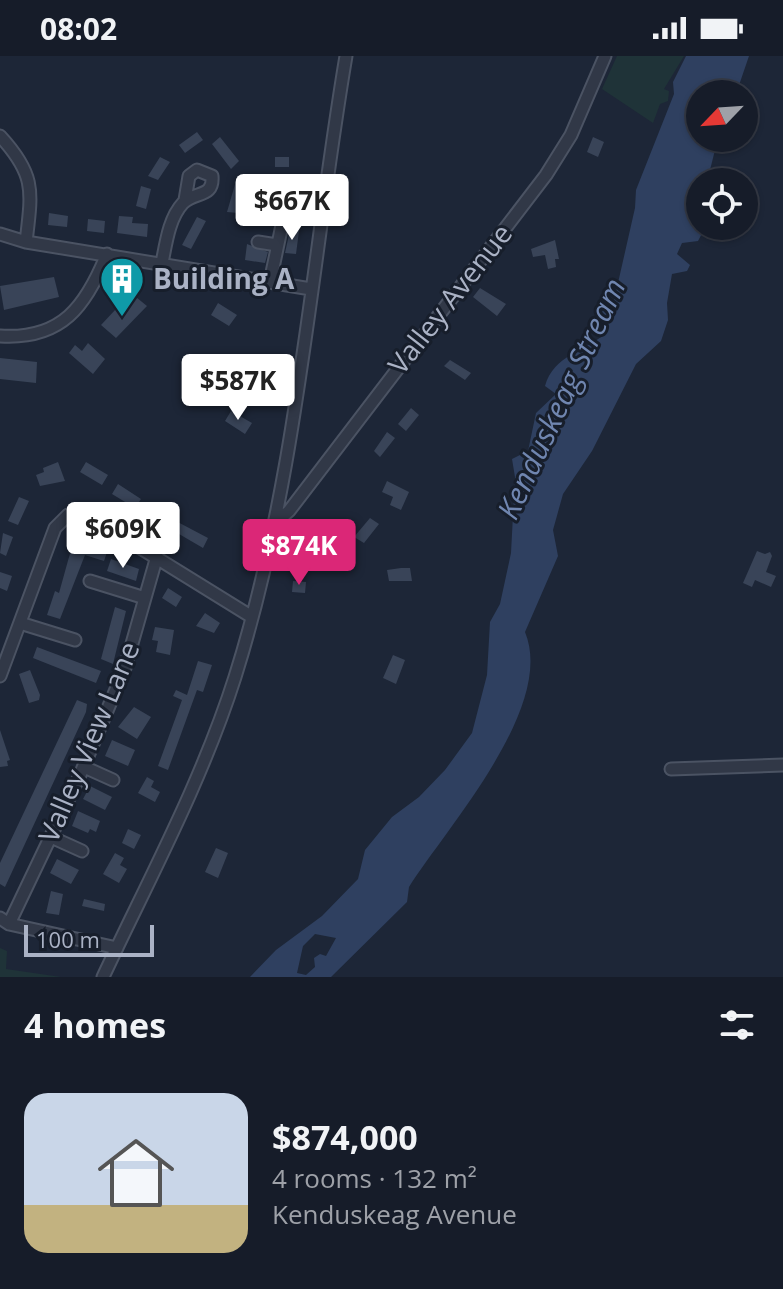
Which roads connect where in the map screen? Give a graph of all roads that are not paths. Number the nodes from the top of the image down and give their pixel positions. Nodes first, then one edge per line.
1 (346, 56) edge
2 (605, 56) edge
3 (0, 136) edge
4 (185, 200) dead end
5 (291, 219) dead end
6 (0, 234) edge
7 (26, 242) junction
8 (258, 242) dead end
9 (277, 245) junction
10 (107, 254) junction
11 (162, 263) junction
12 (270, 282) junction
13 (311, 289) junction
14 (0, 336) edge
15 (272, 526) junction
16 (157, 556) junction
17 (90, 581) dead end
18 (145, 598) junction
19 (252, 617) junction
20 (20, 623) junction
21 (75, 640) dead end
22 (0, 676) edge
23 (783, 765) edge
24 (84, 767) junction
25 (671, 769) dead end
26 (113, 780) dead end
27 (51, 837) junction
28 (82, 851) dead end
29 (5, 921) edge
30 (117, 948) junction
31 (103, 977) edge

1 - 13 street
2 - 15 street, Valley Avenue
3 - 7 street
4 - 11 street
5 - 9 street
6 - 7 street
7 - 10 street
8 - 9 street
9 - 12 street
10 - 11 street
10 - 14 street
11 - 12 street
12 - 13 street
13 - 15 street
15 - 19 street
16 - 18 street, Valley View Lane
16 - 19 street
16 - 20 street
17 - 18 street
18 - 24 street, Valley View Lane
19 - 30 street
20 - 21 street
20 - 22 street
23 - 25 street
24 - 26 street
24 - 27 street, Valley View Lane
27 - 28 street
27 - 29 street, Valley View Lane
29 - 30 street
30 - 31 street

